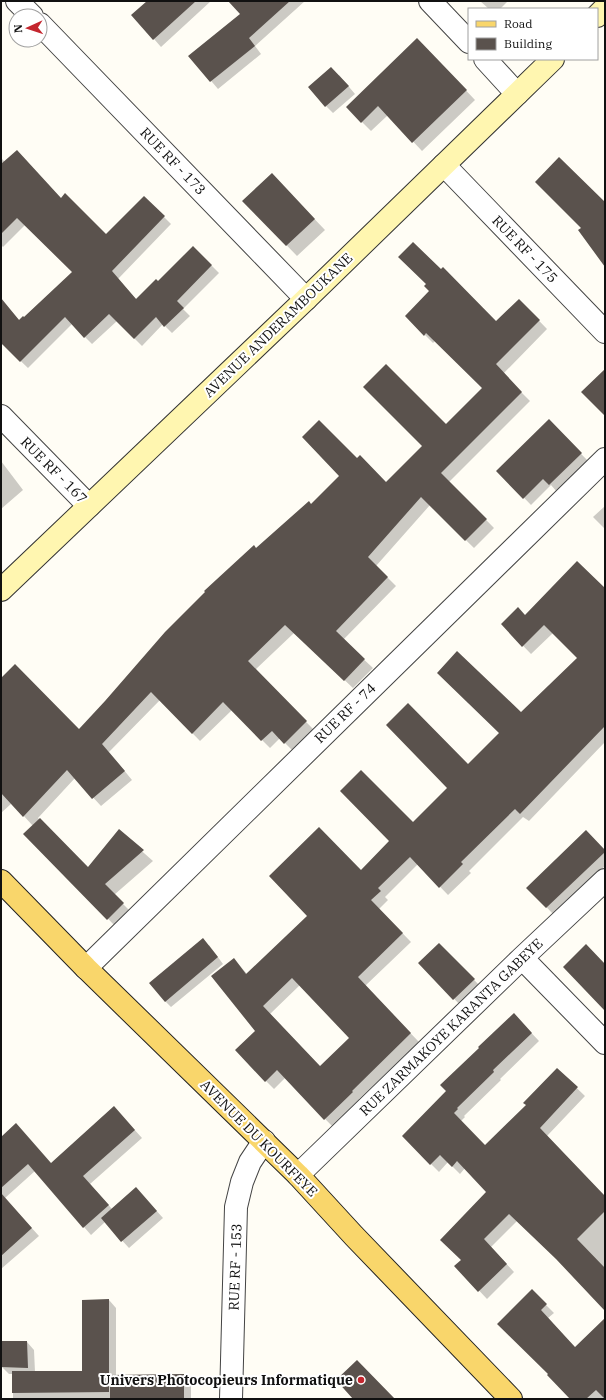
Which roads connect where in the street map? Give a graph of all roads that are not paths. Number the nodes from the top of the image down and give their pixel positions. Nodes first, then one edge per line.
1 (430, 1) edge
2 (48, 32) edge
3 (468, 41) edge
4 (486, 60) edge
5 (552, 60) edge
6 (517, 94) junction
7 (444, 166) junction
8 (306, 299) junction
9 (605, 332) edge
10 (1, 416) edge
11 (605, 459) edge
12 (89, 506) junction
13 (1, 590) edge
14 (605, 880) edge
15 (1, 881) edge
16 (522, 958) junction
17 (86, 968) junction
18 (605, 1043) edge
19 (264, 1141) junction
20 (298, 1175) junction
21 (231, 1399) edge
22 (511, 1399) edge

1 - 3 street
2 - 8 street, RUE RF - 173
4 - 6 street
5 - 6 street, AVENUE ANDERAMBOUKANE
6 - 7 street, AVENUE ANDERAMBOUKANE
7 - 8 street, AVENUE ANDERAMBOUKANE
7 - 9 street, RUE RF - 175
8 - 12 street, AVENUE ANDERAMBOUKANE
10 - 12 street, RUE RF - 167
11 - 17 street, RUE RF - 74
12 - 13 street, AVENUE ANDERAMBOUKANE
14 - 16 street, RUE ZARMAKOYE KARANTA GABEYE
15 - 17 main road, AVENUE DU KOURFEYE
16 - 18 street
16 - 20 street, RUE ZARMAKOYE KARANTA GABEYE
17 - 19 main road, AVENUE DU KOURFEYE
19 - 20 main road, AVENUE DU KOURFEYE
19 - 21 street, RUE RF - 153
20 - 22 main road, AVENUE DU KOURFEYE

